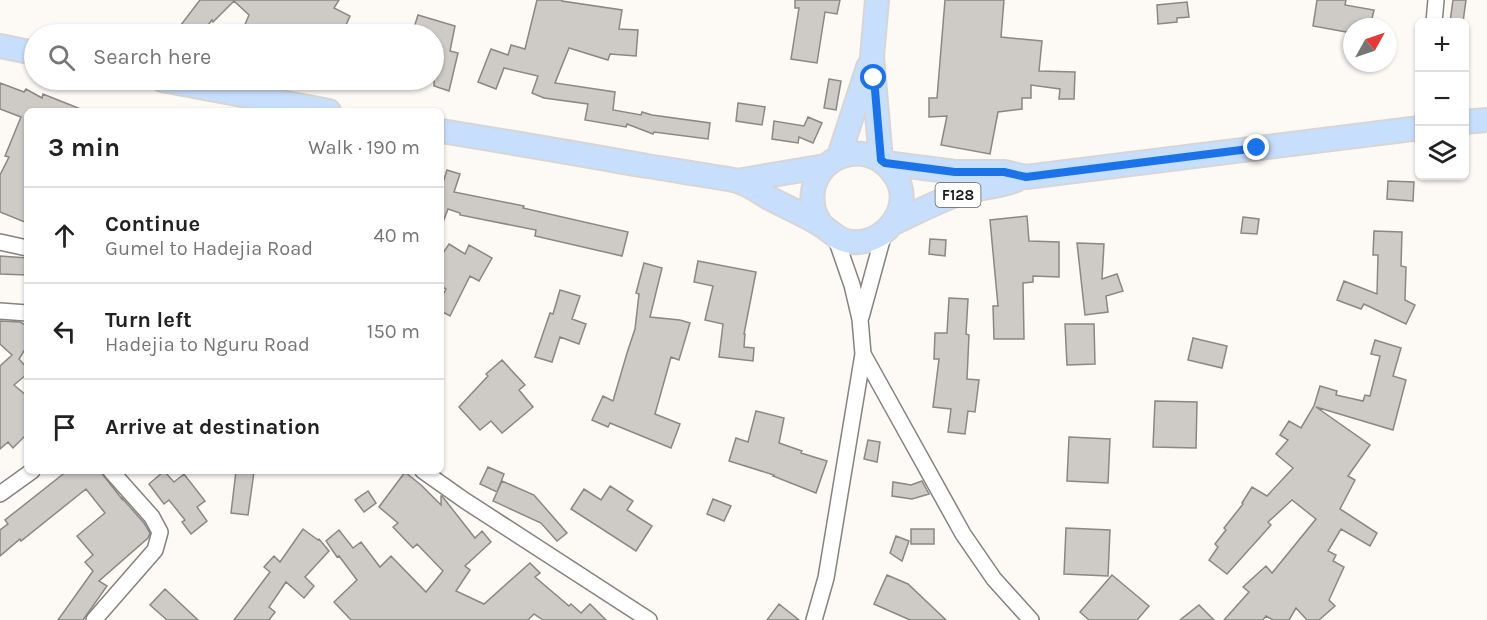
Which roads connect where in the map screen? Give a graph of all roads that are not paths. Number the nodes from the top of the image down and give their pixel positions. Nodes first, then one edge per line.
1 (877, 0) edge
2 (1437, 0) edge
3 (1435, 18) edge
4 (0, 46) edge
5 (24, 51) edge
6 (872, 57) junction
7 (216, 90) edge
8 (313, 108) edge
9 (1487, 120) edge
10 (1469, 122) edge
11 (1415, 128) edge
12 (444, 131) edge
13 (832, 161) junction
14 (883, 162) junction
15 (1026, 177) junction
16 (737, 181) junction
17 (889, 228) junction
18 (829, 231) junction
19 (0, 242) edge
20 (24, 247) edge
21 (0, 311) edge
22 (24, 313) edge
23 (860, 320) junction
24 (863, 354) junction
25 (28, 474) edge
26 (114, 474) edge
27 (427, 474) edge
28 (0, 494) edge
29 (94, 620) edge
30 (649, 620) edge
31 (814, 620) edge
32 (1031, 620) edge

1 - 6 main road
2 - 3 street
4 - 5 main road
6 - 13 main road
6 - 14 main road
7 - 8 main road
9 - 10 main road
11 - 15 main road, F128
12 - 16 main road
13 - 14 main road, F128
13 - 16 main road
13 - 18 main road
14 - 15 main road, F128
14 - 17 main road
15 - 17 main road, F128
16 - 18 main road
17 - 18 main road, F128
17 - 23 street
18 - 23 street
19 - 20 street
21 - 22 street
23 - 24 street
24 - 31 street
24 - 32 street
25 - 28 street
26 - 29 street
27 - 30 street

